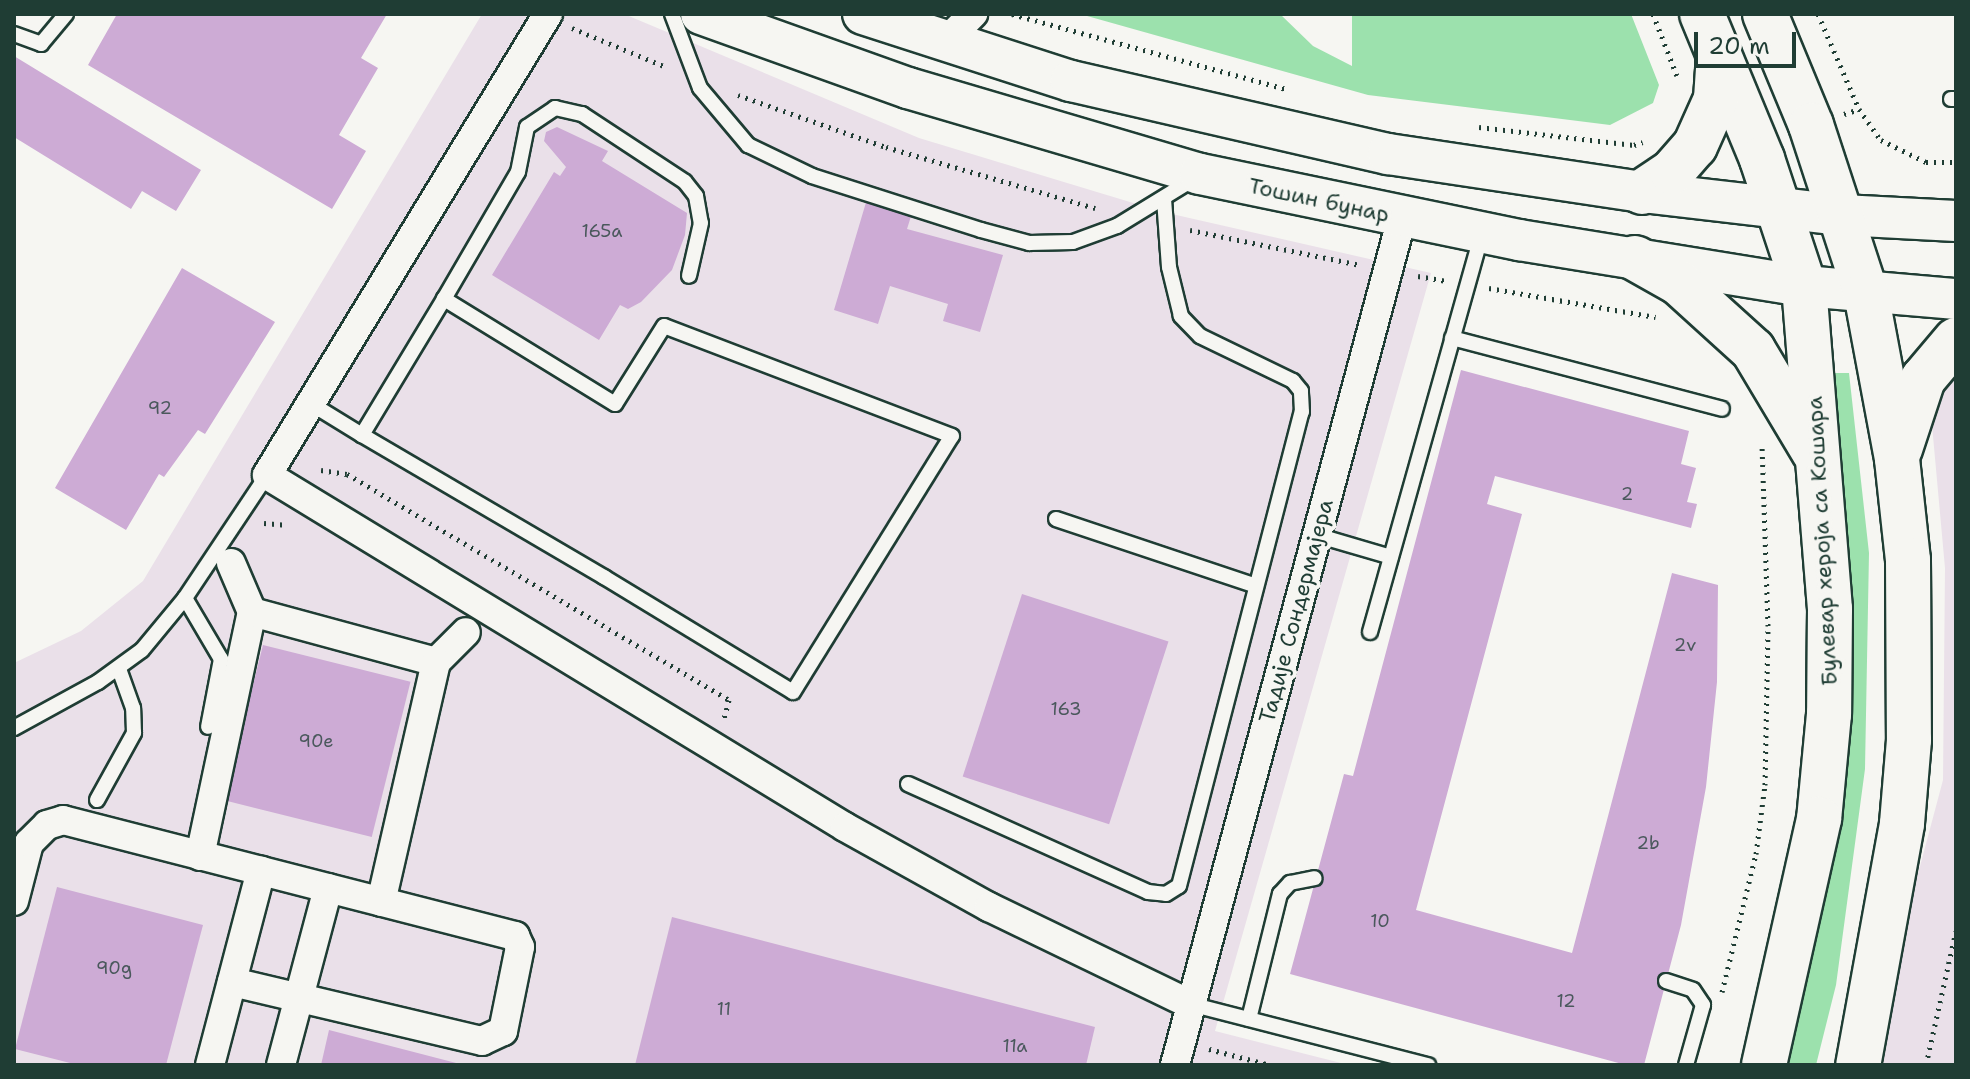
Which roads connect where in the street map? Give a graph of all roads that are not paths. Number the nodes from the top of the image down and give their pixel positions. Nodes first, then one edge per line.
1 (66, 14) edge
2 (548, 14) edge
3 (672, 14) edge
4 (701, 14) edge
5 (863, 14) edge
6 (973, 14) edge
7 (1765, 14) edge
8 (1710, 33) edge
9 (14, 34) edge
10 (945, 42) junction
11 (1200, 174) junction
12 (1642, 192) junction
13 (1164, 199) junction
14 (1780, 207) junction
15 (1842, 215) junction
16 (1402, 218) junction
17 (1956, 221) edge
18 (1482, 233) junction
19 (1635, 258) junction
20 (689, 276) dead end
21 (1804, 286) junction
22 (1866, 293) junction
23 (444, 299) junction
24 (1956, 299) edge
25 (1452, 338) junction
26 (1956, 340) edge
27 (313, 405) junction
28 (1722, 409) dead end
29 (362, 435) junction
30 (1897, 459) junction
31 (1821, 464) junction
32 (267, 475) junction
33 (1056, 519) dead end
34 (1316, 535) junction
35 (1391, 557) junction
36 (231, 563) dead end
37 (1256, 586) junction
38 (185, 598) junction
39 (252, 612) junction
40 (466, 632) dead end
41 (1370, 632) dead end
42 (436, 662) junction
43 (119, 669) junction
44 (208, 727) dead end
45 (14, 728) edge
46 (908, 784) dead end
47 (97, 800) dead end
48 (200, 856) junction
49 (261, 871) junction
50 (1315, 878) dead end
51 (328, 888) junction
52 (14, 901) edge
53 (381, 902) junction
54 (1666, 981) dead end
55 (232, 982) junction
56 (299, 998) junction
57 (1190, 1004) junction
58 (1249, 1019) junction
59 (1178, 1054) edge
60 (210, 1065) edge
61 (281, 1065) edge
62 (1428, 1065) edge
63 (1686, 1065) edge
64 (1764, 1065) edge
65 (1858, 1065) edge

1 - 9 lane
2 - 27 street
3 - 13 lane
4 - 11 main road, Тошин бунар
5 - 10 main road
6 - 10 street
7 - 15 main road
8 - 12 main road
8 - 14 main road, Булевар хероја са Кошара
10 - 12 main road
11 - 13 lane
11 - 16 main road, Тошин бунар
12 - 14 main road
13 - 37 lane
14 - 15 main road
14 - 21 main road, Булевар хероја са Кошара
15 - 17 main road
15 - 22 main road
16 - 18 main road, Тошин бунар
16 - 34 street, Тадије Сондермајера
18 - 19 main road, Тошин бунар
18 - 25 lane
19 - 21 main road, Тошин бунар
19 - 31 main road
20 - 23 lane
21 - 22 main road, Тошин бунар
21 - 31 main road, Булевар хероја са Кошара
22 - 24 main road, Тошин бунар
22 - 30 main road
23 - 29 lane
23 - 29 lane
25 - 28 lane
25 - 35 lane
26 - 30 main road
27 - 29 lane
27 - 32 street
30 - 65 main road
31 - 64 main road, Булевар хероја са Кошара
32 - 38 lane
32 - 57 street
33 - 37 lane
34 - 35 lane
34 - 57 street, Тадије Сондермајера
35 - 41 lane
36 - 39 street
37 - 46 lane
38 - 43 lane
38 - 44 lane
39 - 42 street
39 - 48 street
40 - 42 street
42 - 53 street
43 - 45 lane
43 - 47 lane
48 - 49 street
48 - 52 street
49 - 51 street
49 - 55 street
50 - 58 lane
51 - 53 street
51 - 56 street
53 - 56 street
54 - 63 lane
55 - 56 street
55 - 60 street
56 - 61 street
57 - 58 lane
57 - 59 street, Тадије Сондермајера
58 - 62 lane

